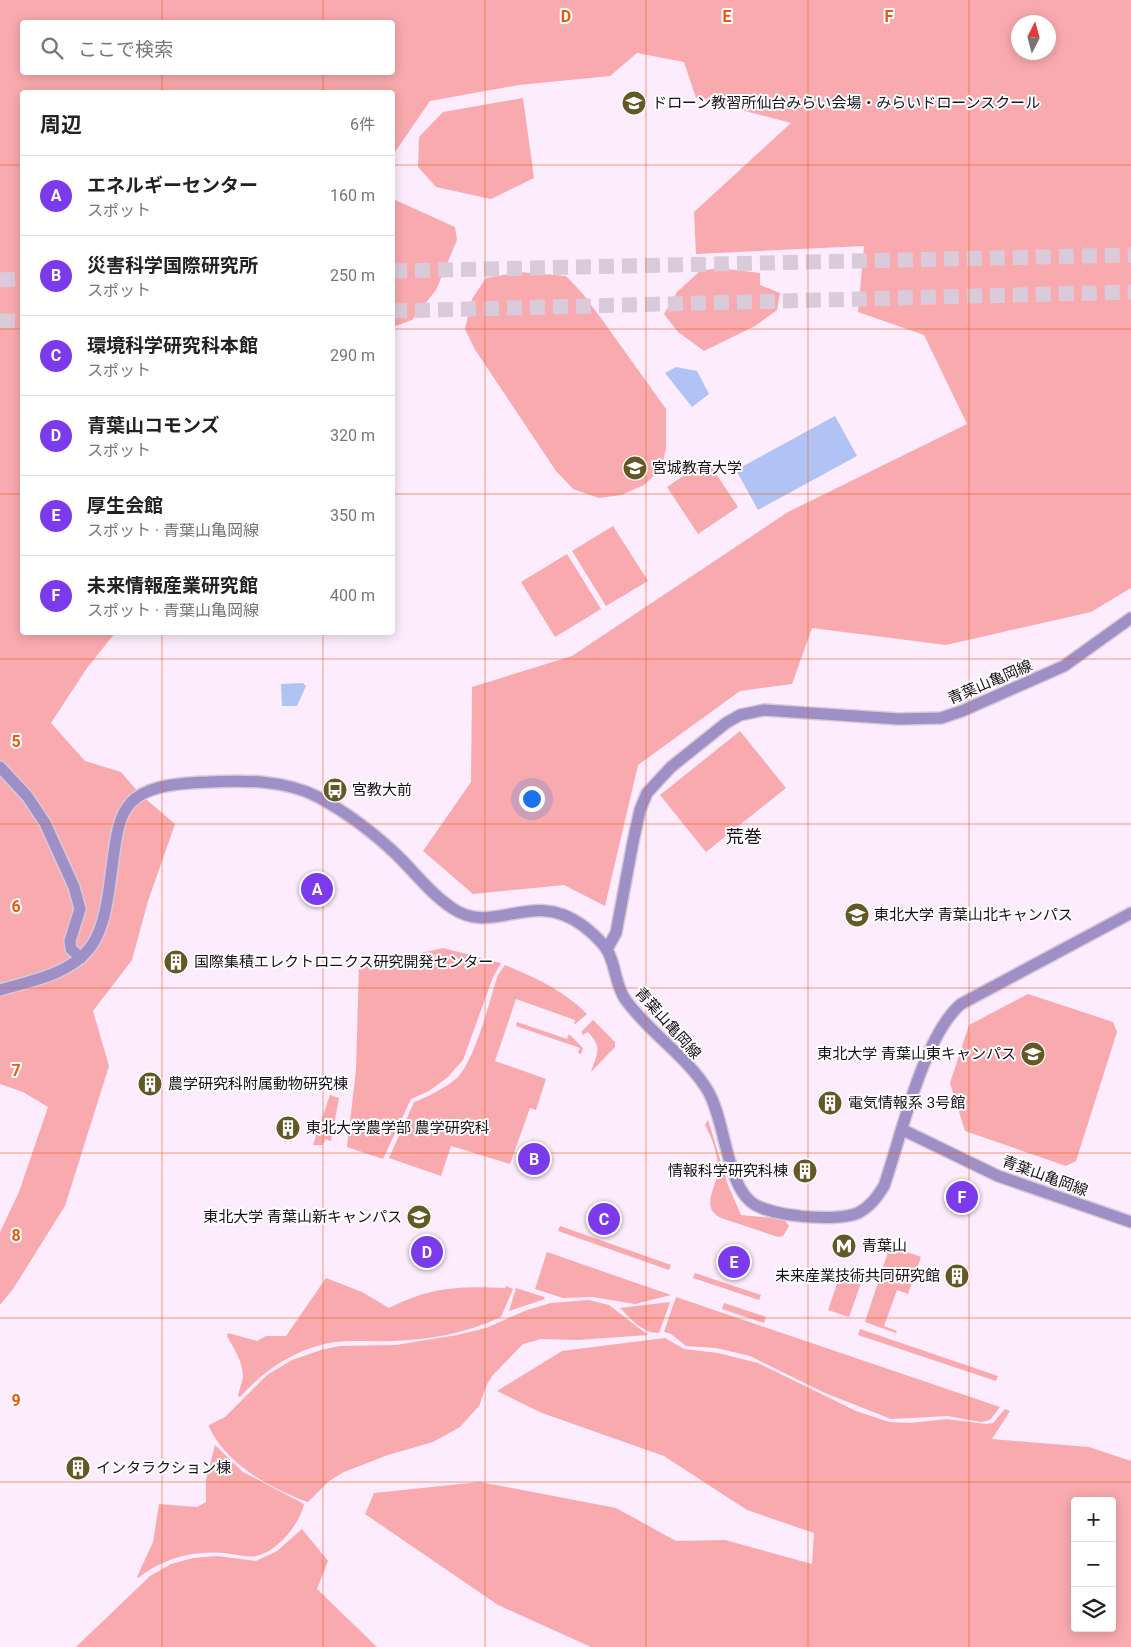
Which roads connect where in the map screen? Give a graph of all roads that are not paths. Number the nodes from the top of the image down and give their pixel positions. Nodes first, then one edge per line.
1 (1131, 618) edge
2 (0, 767) edge
3 (1131, 913) edge
4 (607, 948) junction
5 (81, 958) junction
6 (0, 990) edge
7 (903, 1130) junction
8 (1131, 1222) edge

1 - 4 street, 青葉山亀岡線
2 - 5 street
3 - 7 street
4 - 5 street
4 - 7 street, 青葉山亀岡線
5 - 6 street
7 - 8 street, 青葉山亀岡線

